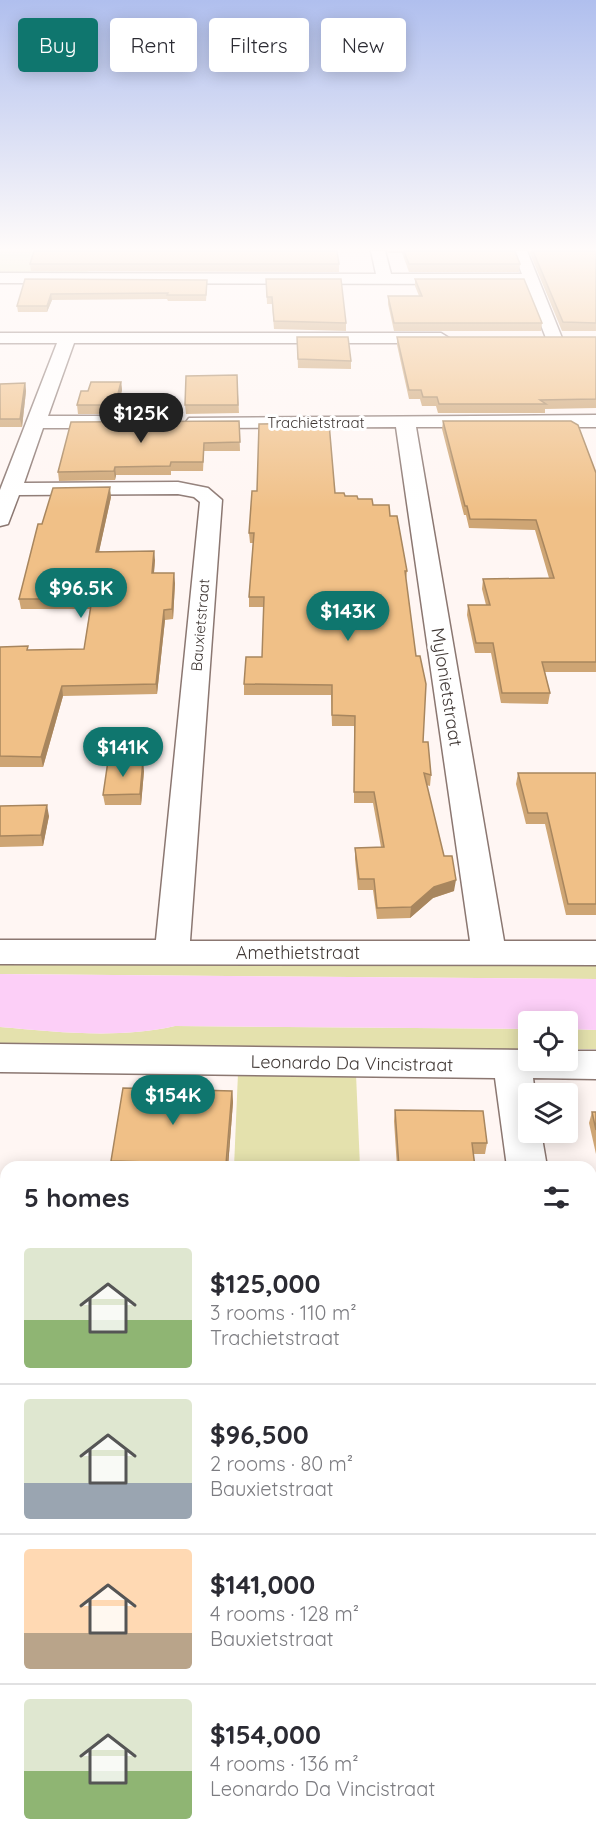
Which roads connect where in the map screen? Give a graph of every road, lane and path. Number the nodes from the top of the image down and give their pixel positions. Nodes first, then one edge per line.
1 (0, 338) edge
2 (67, 338) junction
3 (459, 338) edge
4 (530, 338) edge
5 (554, 338) joint
6 (575, 338) edge
7 (591, 421) edge
8 (36, 422) junction
9 (131, 422) edge
10 (179, 422) edge
11 (405, 422) junction
12 (596, 443) edge
13 (11, 489) junction
14 (0, 519) edge
15 (0, 952) edge
16 (172, 952) junction
17 (489, 953) junction
18 (596, 953) edge
19 (0, 1058) edge
20 (512, 1065) junction
21 (596, 1065) edge
22 (526, 1161) edge

1 - 2 street
2 - 3 street
2 - 8 street
4 - 5 street
5 - 6 street
7 - 11 street, Trachietstraat
7 - 12 street
8 - 9 street
8 - 13 street
10 - 11 street, Trachietstraat
11 - 17 street, Mylonietstraat
13 - 14 street
13 - 16 street, Bauxietstraat
15 - 16 street, Amethietstraat
16 - 17 street, Amethietstraat
17 - 18 street, Amethietstraat
19 - 20 street, Leonardo Da Vincistraat
20 - 21 street, Leonardo Da Vincistraat
20 - 22 street

